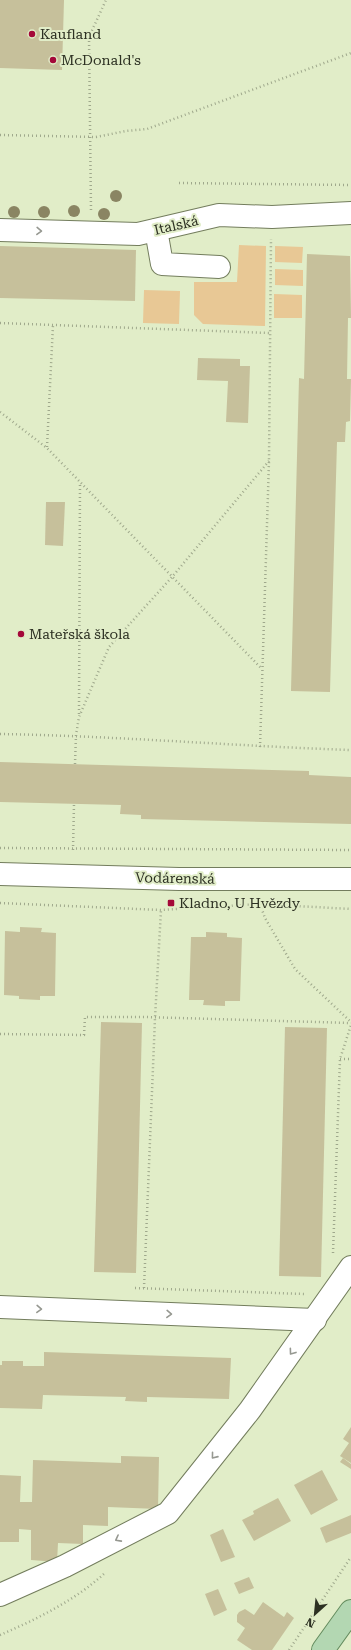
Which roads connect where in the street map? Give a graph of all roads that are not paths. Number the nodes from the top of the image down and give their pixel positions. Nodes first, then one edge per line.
1 (351, 213) edge
2 (0, 230) edge
3 (156, 230) junction
4 (219, 267) dead end
5 (0, 874) edge
6 (351, 879) edge
7 (342, 1262) edge
8 (0, 1307) edge
9 (315, 1320) junction
10 (0, 1596) edge
11 (351, 1611) edge
12 (323, 1650) edge

1 - 3 street, Italská
2 -> 3 street, Italská
3 - 4 street
5 - 6 street, Vodárenská
7 - 9 street
8 -> 9 street
9 -> 10 street
11 - 12 main road

